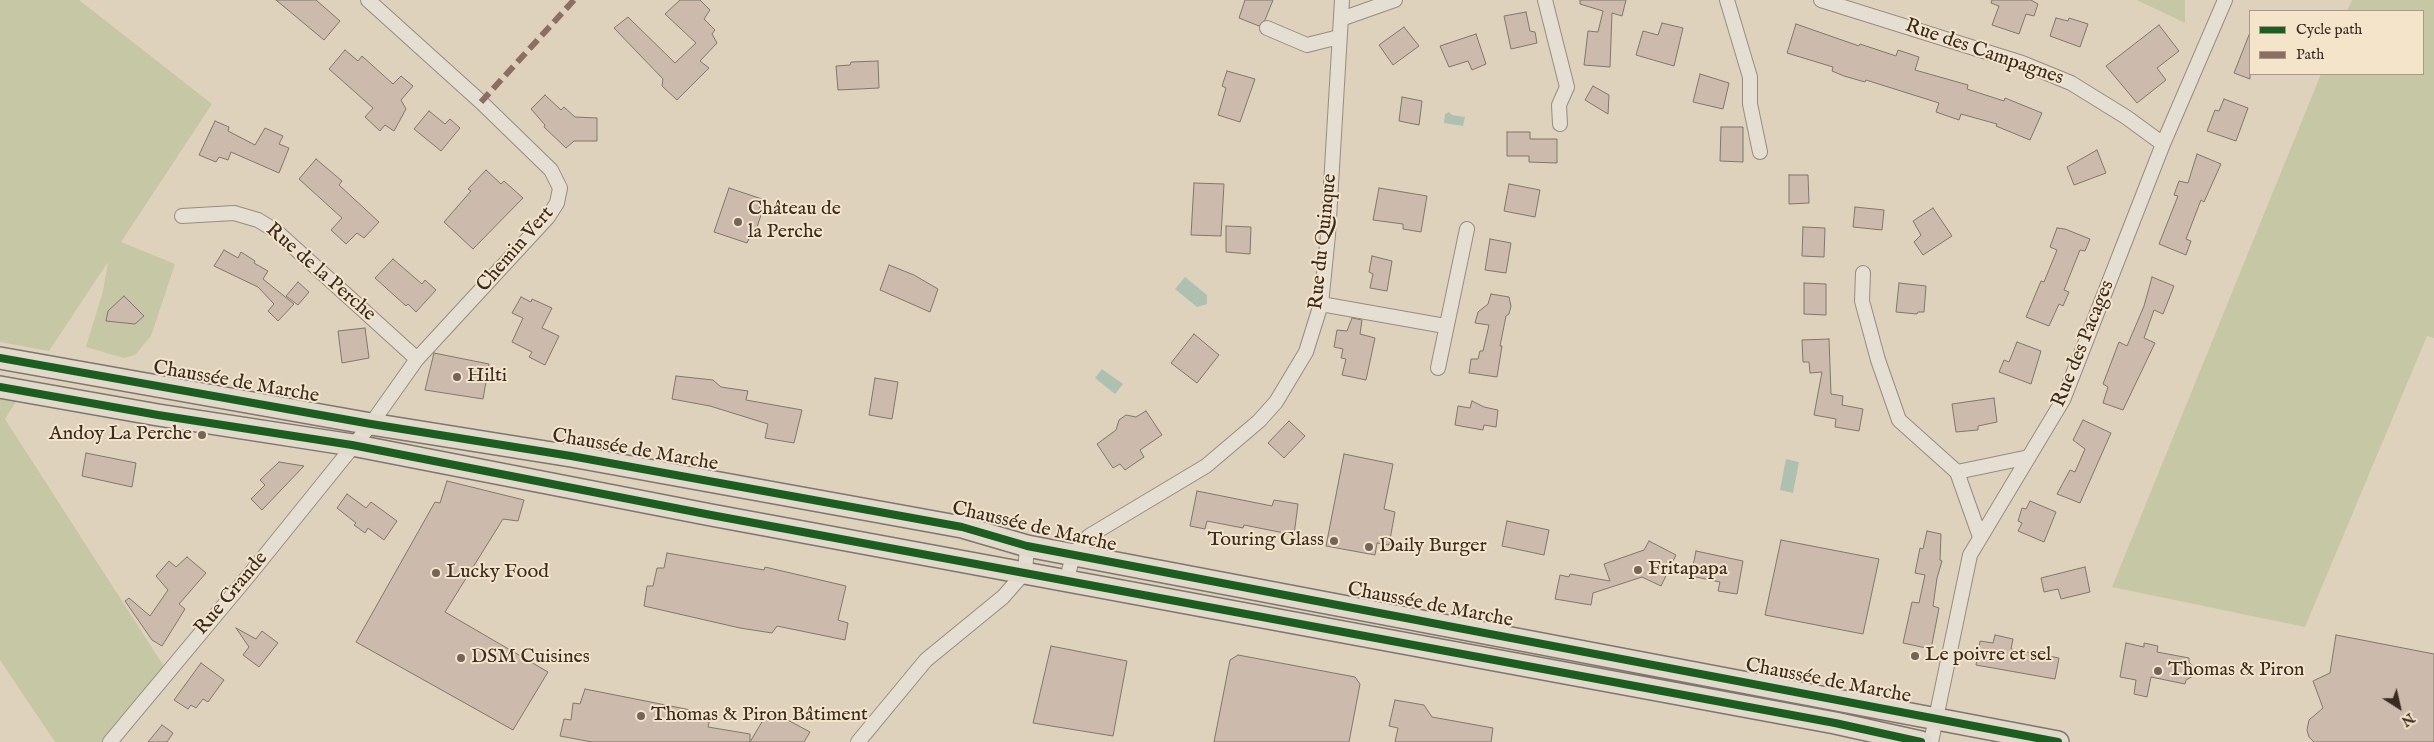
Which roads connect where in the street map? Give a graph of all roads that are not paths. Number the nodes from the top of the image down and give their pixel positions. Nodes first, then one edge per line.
1 (368, 0) edge
2 (1342, 0) edge
3 (1395, 0) edge
4 (1545, 0) edge
5 (1727, 0) edge
6 (1821, 0) edge
7 (2226, 0) edge
8 (1341, 19) junction
9 (1267, 28) dead end
10 (1339, 37) junction
11 (1560, 124) dead end
12 (2163, 144) junction
13 (1760, 152) dead end
14 (182, 216) dead end
15 (1467, 229) dead end
16 (1863, 273) dead end
17 (1321, 304) junction
18 (1445, 326) junction
19 (0, 358) edge
20 (417, 359) junction
21 (1438, 368) dead end
22 (0, 387) edge
23 (370, 424) junction
24 (352, 445) junction
25 (2029, 456) junction
26 (1957, 472) junction
27 (1980, 537) junction
28 (1027, 546) junction
29 (1073, 555) junction
30 (1025, 572) junction
31 (1067, 580) junction
32 (1937, 719) junction
33 (110, 742) edge
34 (858, 742) edge
35 (1922, 742) edge
36 (1931, 742) edge
37 (2058, 742) edge

1 - 20 street, Chemin Vert
2 - 8 street, Rue du Quinque
3 - 8 street
4 - 11 street
5 - 13 street
6 - 12 street, Rue des Campagnes
7 - 12 street, Rue des Pacages
8 - 10 street, Rue du Quinque
9 - 10 street
10 - 17 street, Rue du Quinque
12 - 25 street, Rue des Pacages
14 - 20 street, Rue de la Perche
15 - 18 street
16 - 26 street
17 - 18 street
17 - 29 street, Rue du Quinque
18 - 21 street
19 - 23 main road, Chaussée de Marche
20 - 23 street, Chemin Vert
22 - 24 main road, Chaussée de Marche
23 - 24 street, Rue Grande
23 - 28 main road, Chaussée de Marche
24 - 30 main road, Chaussée de Marche
24 - 33 street, Rue Grande
25 - 26 street
25 - 27 street, Rue des Pacages
26 - 27 street
27 - 32 street, Rue des Pacages
28 - 29 main road, Chaussée de Marche
28 - 30 street
29 - 31 street, Rue du Quinque
29 - 32 main road, Chaussée de Marche
30 - 31 main road, Chaussée de Marche
30 - 34 street
31 - 35 main road, Chaussée de Marche
32 - 36 street, Rue des Pacages
32 - 37 main road, Chaussée de Marche

